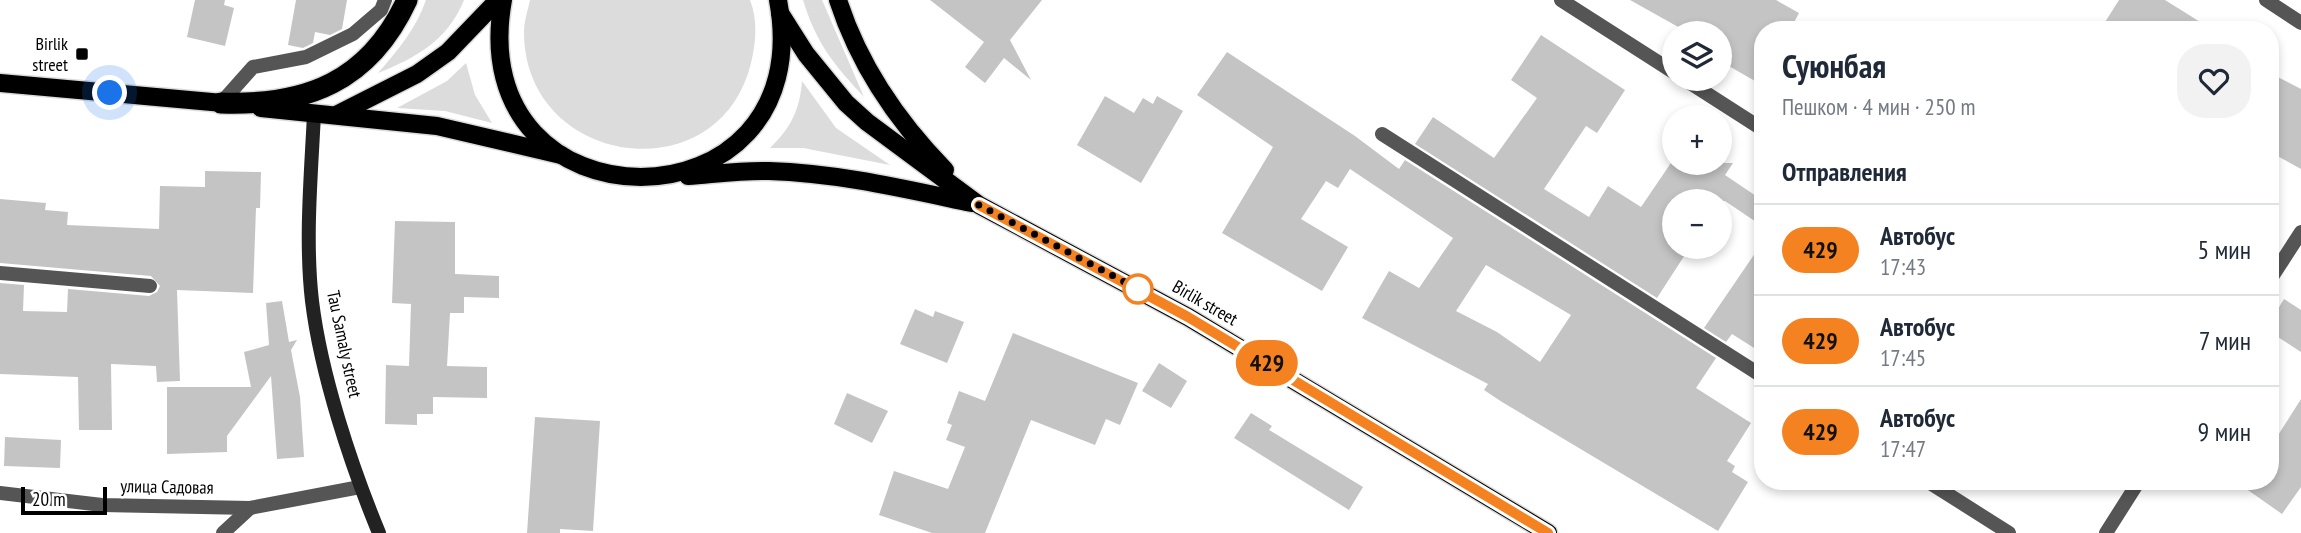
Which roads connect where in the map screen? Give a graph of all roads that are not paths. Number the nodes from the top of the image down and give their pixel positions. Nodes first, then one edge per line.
1 (385, 0) edge
2 (407, 0) edge
3 (501, 0) edge
4 (838, 0) edge
5 (1561, 0) edge
6 (2266, 0) edge
7 (780, 4) edge
8 (2301, 23) edge
9 (1662, 65) edge
10 (0, 83) edge
11 (1703, 91) edge
12 (221, 103) junction
13 (314, 114) junction
14 (338, 114) junction
15 (1754, 124) edge
16 (1382, 134) dead end
17 (561, 155) junction
18 (667, 177) junction
19 (979, 205) junction
20 (2301, 232) edge
21 (2279, 266) edge
22 (0, 273) edge
23 (150, 286) dead end
24 (1754, 371) edge
25 (360, 487) junction
26 (1941, 490) edge
27 (2133, 490) edge
28 (0, 493) edge
29 (250, 508) junction
30 (223, 533) edge
31 (379, 533) edge
32 (1548, 533) edge
33 (2009, 533) edge
34 (2106, 533) edge

1 - 12 street
2 - 12 highway
3 - 14 main road
3 - 17 main road
4 - 19 main road
5 - 9 street
6 - 8 street
7 - 18 main road
7 - 19 main road
10 - 12 main road
11 - 15 street
12 - 13 main road
13 - 14 main road
13 - 25 street, Tau Samaly street
14 - 17 main road
16 - 24 street
17 - 18 main road
18 - 19 main road
19 - 32 main road, Birlik street
20 - 21 street
22 - 23 street
25 - 29 street, улица Садовая
25 - 31 street, Tau Samaly street
26 - 33 street
27 - 34 street
28 - 29 street, улица Садовая
29 - 30 street

